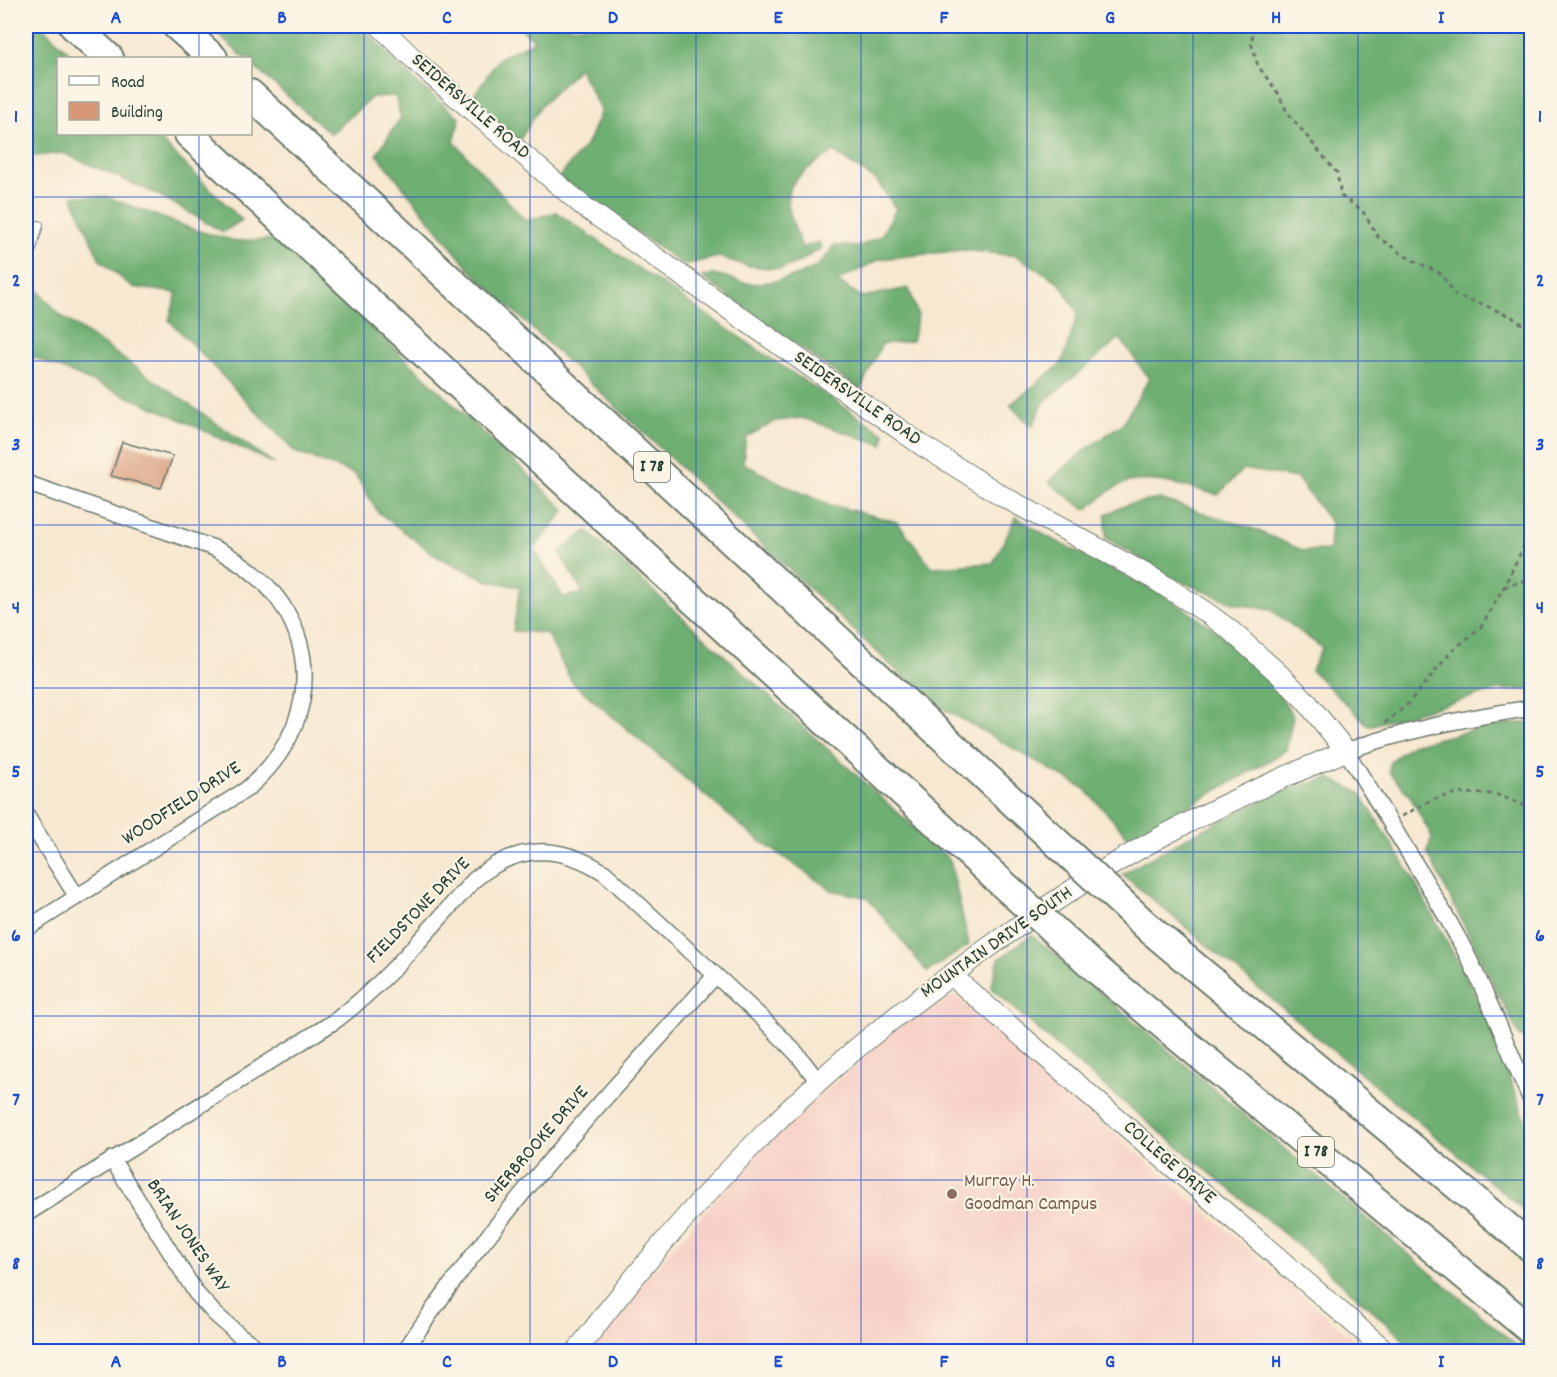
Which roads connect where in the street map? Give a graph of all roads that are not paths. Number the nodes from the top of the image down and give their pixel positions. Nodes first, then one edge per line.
1 (74, 26) edge
2 (177, 26) edge
3 (380, 26) edge
4 (108, 57) edge
5 (212, 57) edge
6 (252, 96) edge
7 (190, 135) edge
8 (39, 225) dead end
9 (26, 258) edge
10 (26, 483) edge
11 (1532, 708) edge
12 (1346, 751) junction
13 (26, 815) edge
14 (77, 897) junction
15 (26, 929) edge
16 (951, 975) junction
17 (716, 976) junction
18 (818, 1081) junction
19 (1532, 1102) edge
20 (112, 1159) junction
21 (26, 1214) edge
22 (1532, 1248) edge
23 (1532, 1331) edge
24 (263, 1352) edge
25 (404, 1352) edge
26 (576, 1352) edge
27 (1387, 1352) edge

1 - 4 highway
2 - 5 highway
3 - 12 street, SEIDERSVILLE ROAD
6 - 22 highway, I 78, bridge
7 - 23 highway, I 78, bridge
8 - 9 lane
10 - 14 street, WOODFIELD DRIVE
11 - 12 street, MOUNTAIN DRIVE SOUTH
12 - 16 street, MOUNTAIN DRIVE SOUTH
12 - 19 street
13 - 14 street
14 - 15 street, WOODFIELD DRIVE
16 - 18 street, MOUNTAIN DRIVE SOUTH
16 - 27 street, COLLEGE DRIVE
17 - 18 street, FIELDSTONE DRIVE
17 - 20 street, FIELDSTONE DRIVE
17 - 25 street, SHERBROOKE DRIVE
18 - 26 street, MOUNTAIN DRIVE SOUTH
20 - 21 street, FIELDSTONE DRIVE
20 - 24 street, BRIAN JONES WAY

